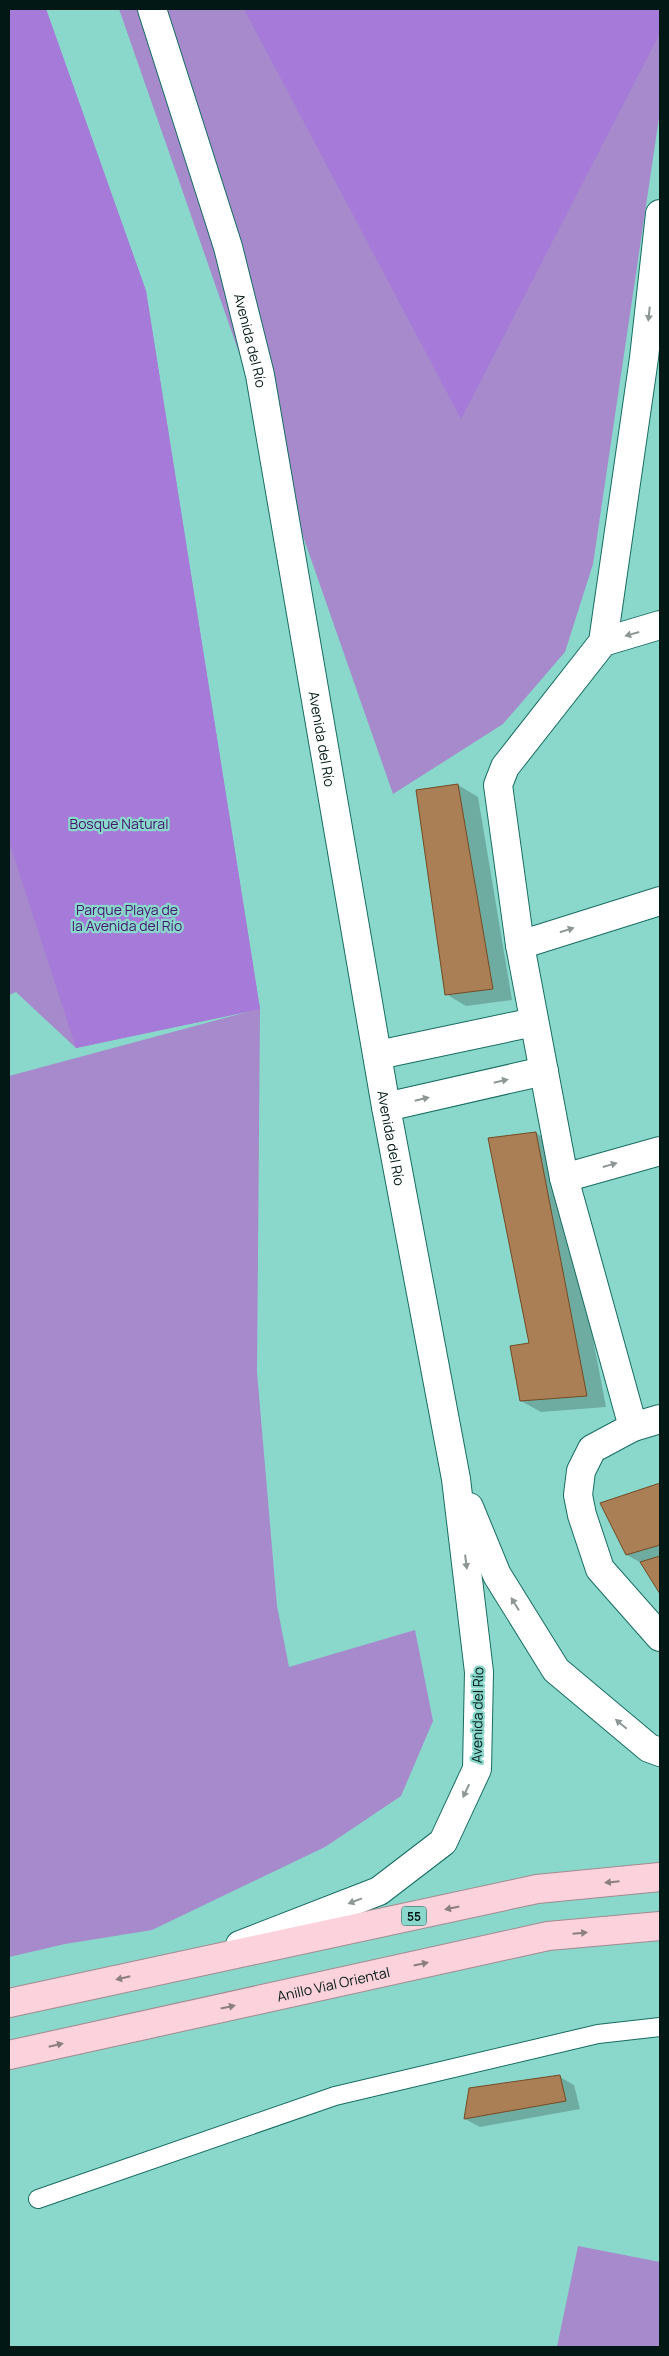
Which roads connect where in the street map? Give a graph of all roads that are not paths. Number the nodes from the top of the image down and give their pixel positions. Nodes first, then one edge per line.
1 (152, 9) edge
2 (660, 214) edge
3 (652, 355) edge
4 (660, 625) edge
5 (603, 642) junction
6 (660, 901) edge
7 (520, 945) junction
8 (534, 1022) junction
9 (378, 1055) junction
10 (544, 1071) junction
11 (386, 1107) junction
12 (660, 1151) edge
13 (564, 1178) junction
14 (660, 1419) edge
15 (634, 1427) junction
16 (456, 1479) junction
17 (660, 1637) edge
18 (660, 1752) edge
19 (660, 1877) edge
20 (660, 1926) edge
21 (180, 1966) junction
22 (9, 2003) edge
23 (660, 2027) edge
24 (9, 2056) edge
25 (38, 2199) dead end

1 - 9 main road, Avenida del Río
2 -> 3 main road
3 - 5 main road
4 -> 5 main road
5 - 7 main road
7 -> 6 main road
7 - 8 main road
8 - 9 main road
8 - 10 main road
9 - 11 main road, Avenida del Río
11 -> 10 main road
10 - 13 main road
11 - 16 main road, Avenida del Río
13 -> 12 main road
13 - 15 main road
14 - 15 main road
15 - 17 main road
18 -> 16 main road, Avenida del Río
16 -> 21 main road, Avenida del Río
19 -> 21 highway, 55
24 -> 20 highway, Anillo Vial Oriental
21 -> 22 highway, 55
23 - 25 lane

